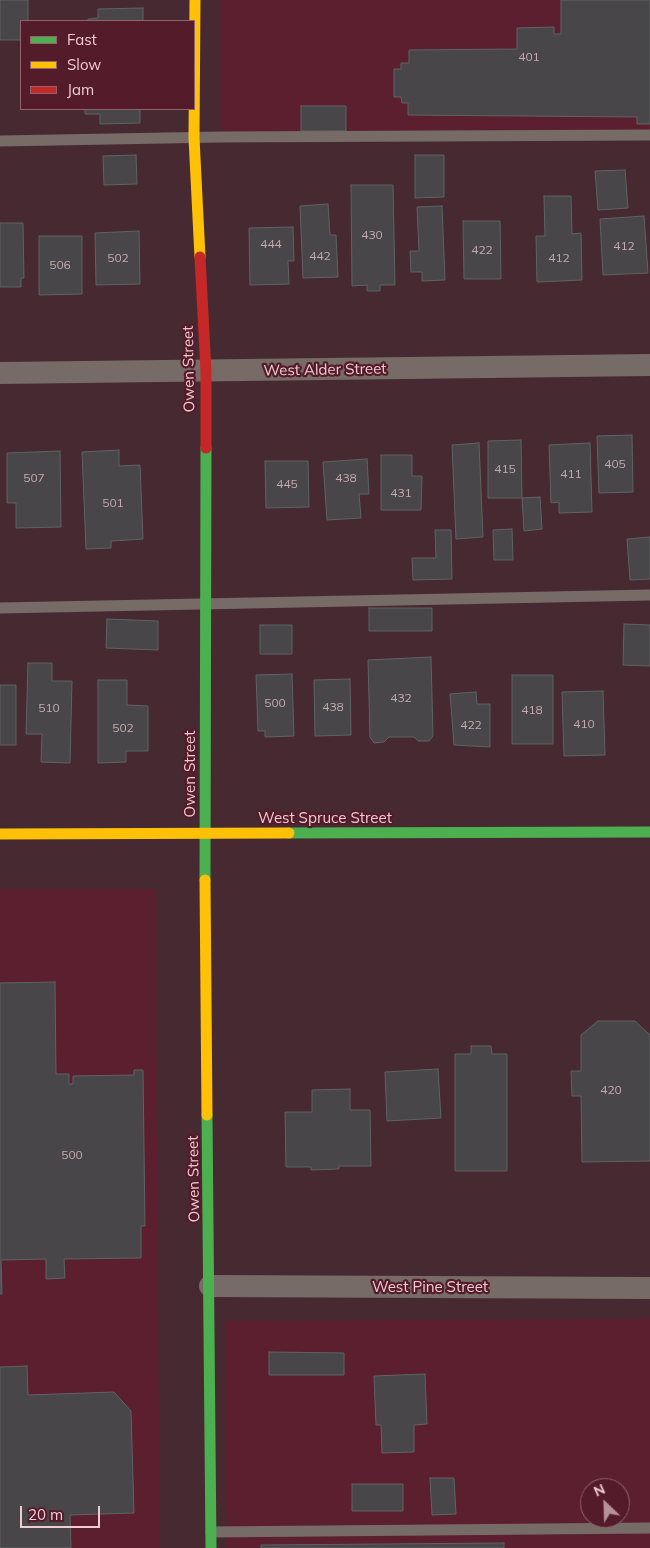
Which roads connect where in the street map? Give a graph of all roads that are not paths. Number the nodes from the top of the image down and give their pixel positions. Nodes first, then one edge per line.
1 (195, 0) edge
2 (195, 20) edge
3 (194, 110) edge
4 (650, 135) edge
5 (194, 138) junction
6 (0, 141) edge
7 (650, 365) edge
8 (206, 372) junction
9 (0, 373) edge
10 (650, 596) edge
11 (205, 603) junction
12 (0, 608) edge
13 (650, 832) edge
14 (205, 833) junction
15 (0, 834) edge
16 (210, 1286) junction
17 (650, 1288) edge
18 (650, 1528) edge
19 (211, 1532) junction
20 (211, 1548) edge

1 - 2 street, Owen Street
3 - 5 street, Owen Street
4 - 5 lane
5 - 6 lane
5 - 8 street, Owen Street
7 - 8 street, West Alder Street
8 - 9 street, West Alder Street
8 - 11 street, Owen Street
10 - 11 lane
11 - 12 lane
11 - 14 street, Owen Street
13 - 14 street, West Spruce Street
14 - 15 street, West Spruce Street
14 - 16 street, Owen Street
16 - 17 street, West Pine Street
16 - 19 street, Owen Street
18 - 19 lane
19 - 20 street, Owen Street

